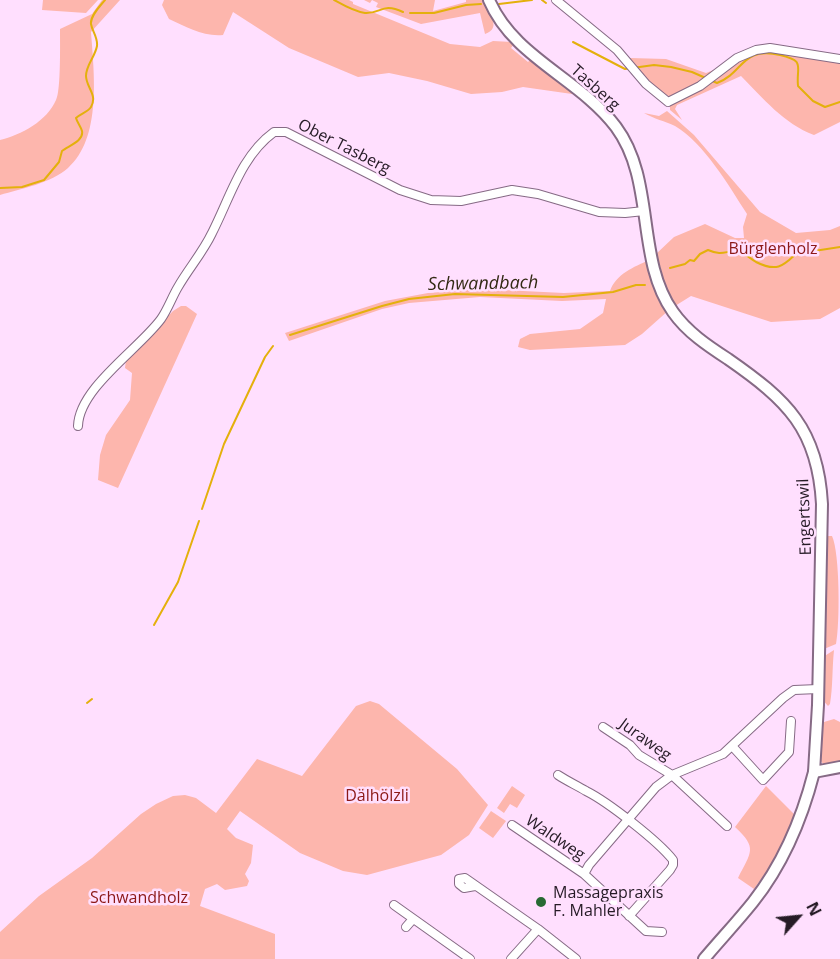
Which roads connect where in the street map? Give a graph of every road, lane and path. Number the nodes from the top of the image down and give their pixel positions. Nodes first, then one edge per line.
1 (489, 0) edge
2 (556, 0) edge
3 (840, 59) edge
4 (644, 211) junction
5 (661, 290) joint
6 (78, 426) dead end
7 (818, 689) junction
8 (791, 721) dead end
9 (603, 727) dead end
10 (733, 747) junction
11 (840, 767) edge
12 (814, 772) junction
13 (558, 775) dead end
14 (672, 775) junction
15 (628, 820) junction
16 (512, 825) dead end
17 (727, 826) dead end
18 (584, 874) junction
19 (475, 886) dead end
20 (394, 905) dead end
21 (629, 916) junction
22 (413, 919) junction
23 (406, 927) dead end
24 (538, 929) junction
25 (662, 932) dead end
26 (470, 959) edge
27 (511, 959) edge
28 (576, 959) edge
29 (704, 959) edge

1 - 4 main road, Tasberg
2 - 3 street
4 - 5 main road, Tasberg
4 - 6 street, Ober Tasberg
5 - 7 main road, Engertswil
7 - 10 street
7 - 12 main road, Engertswil
8 - 10 street
9 - 14 street, Juraweg
10 - 14 street
11 - 12 main road
12 - 29 main road, Engertswil
13 - 15 street
14 - 15 street
14 - 17 street, Juraweg
15 - 18 street
15 - 21 street
16 - 18 street, Waldweg
18 - 21 street, Waldweg
19 - 24 street
20 - 22 street
21 - 25 street, Waldweg
22 - 23 street
22 - 26 street
24 - 27 street
24 - 28 street

